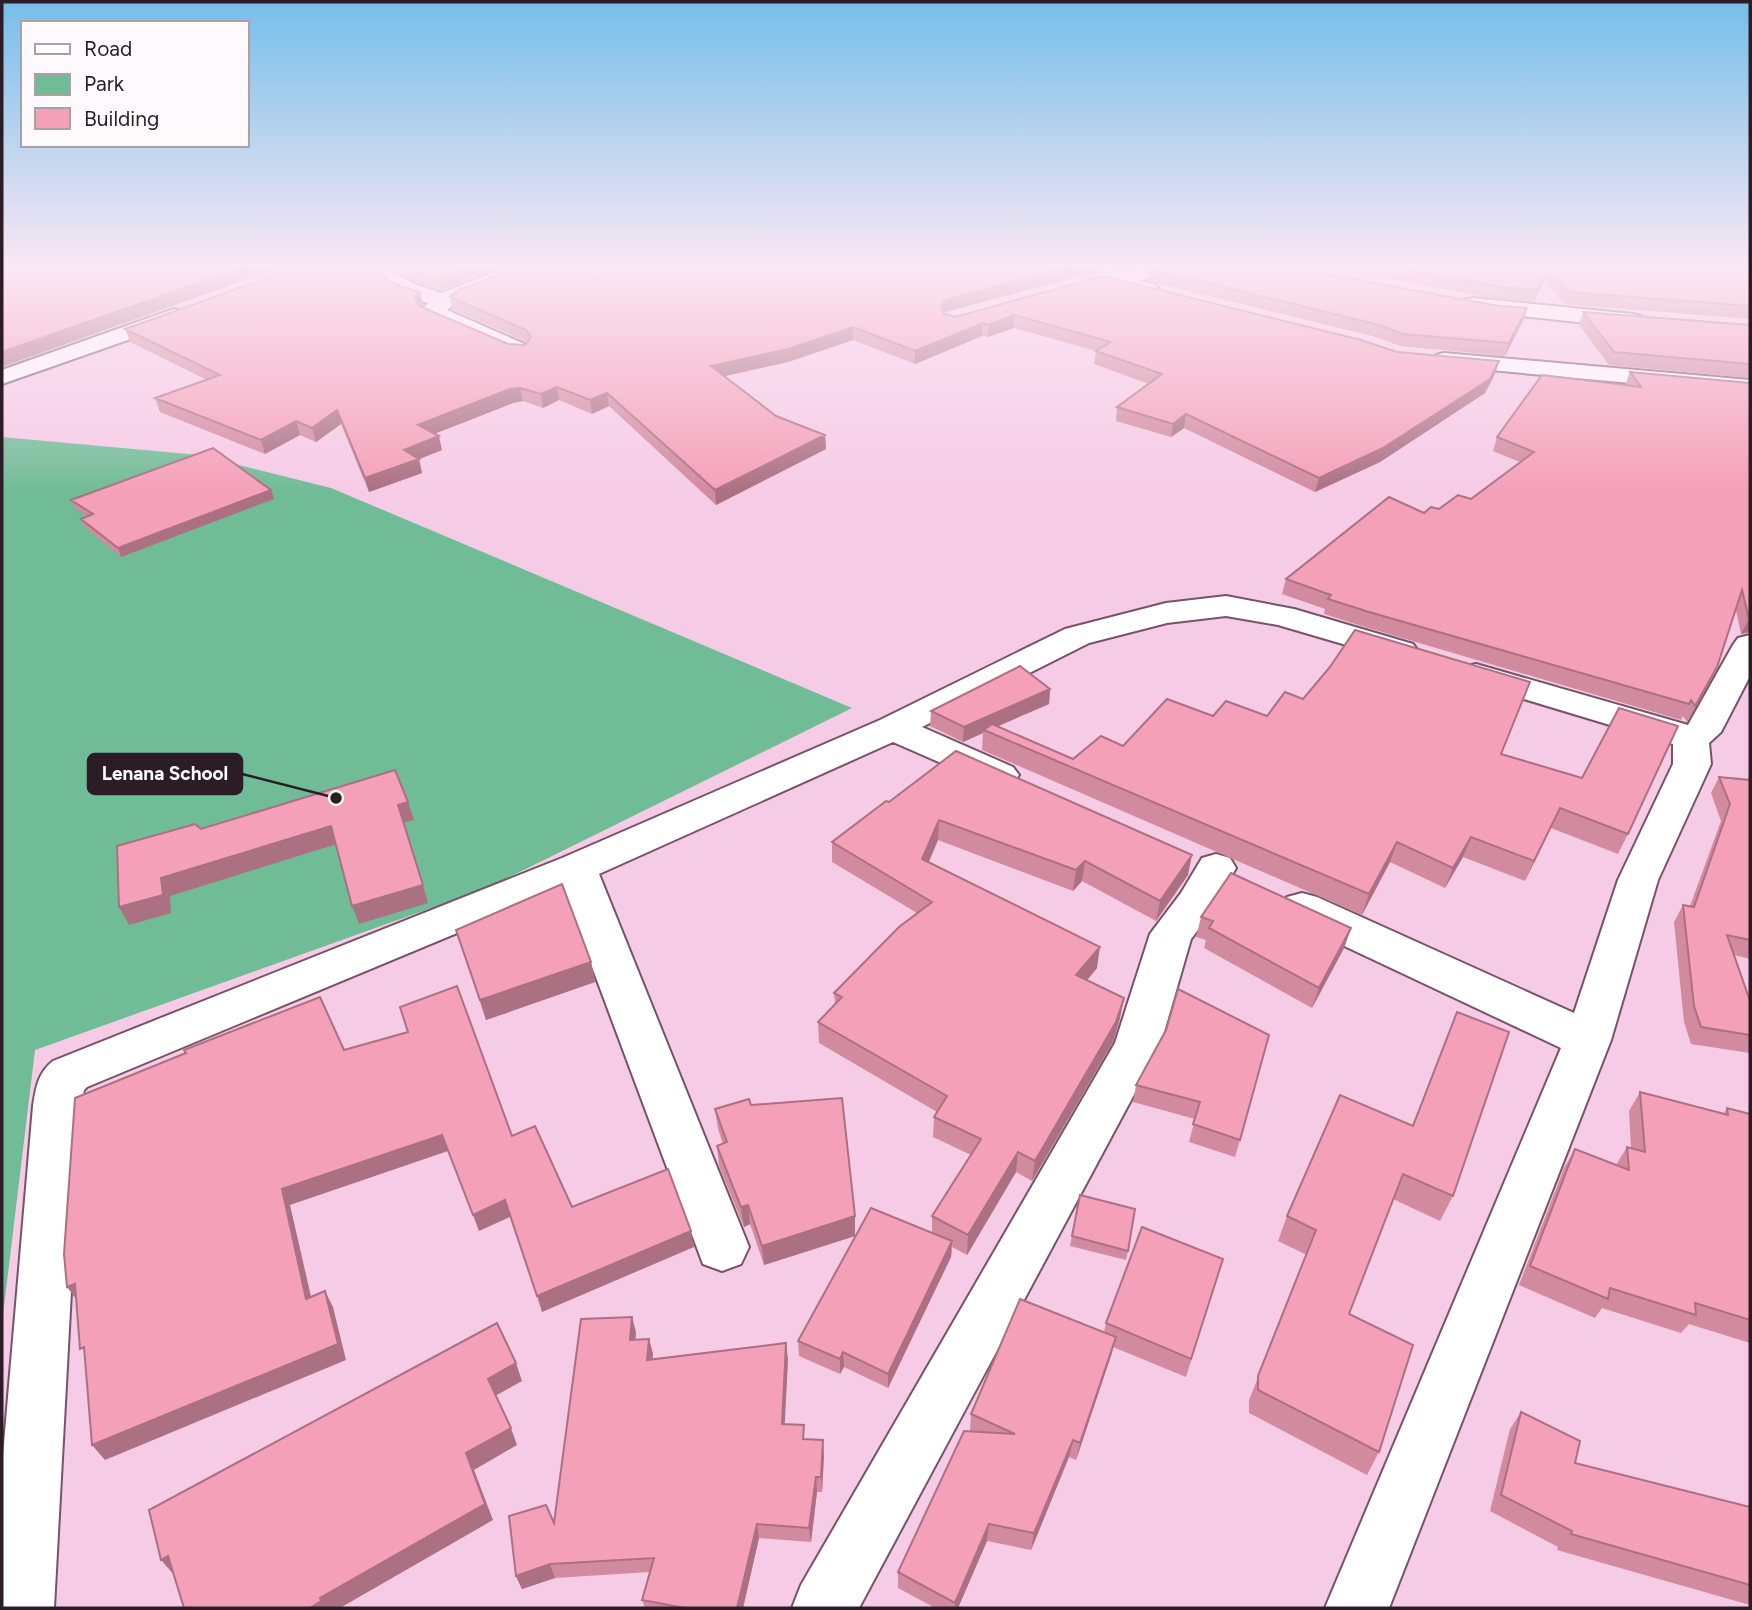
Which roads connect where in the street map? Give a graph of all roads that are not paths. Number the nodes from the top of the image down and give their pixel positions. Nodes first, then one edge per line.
1 (101, 342) edge
2 (501, 342) edge
3 (519, 350) edge
4 (1422, 358) edge
5 (4, 377) dead end
6 (1750, 387) edge
7 (1750, 645) edge
8 (893, 728) junction
9 (1691, 738) junction
10 (1039, 791) edge
11 (576, 868) junction
12 (1588, 1040) junction
13 (722, 1247) dead end
14 (22, 1608) edge
15 (824, 1608) edge
16 (1357, 1608) edge

1 - 5 street
2 - 3 street
4 - 6 street
7 - 9 street
8 - 9 street
8 - 10 street
8 - 11 street
9 - 12 street
11 - 13 street
11 - 14 street
12 - 15 street
12 - 16 street

